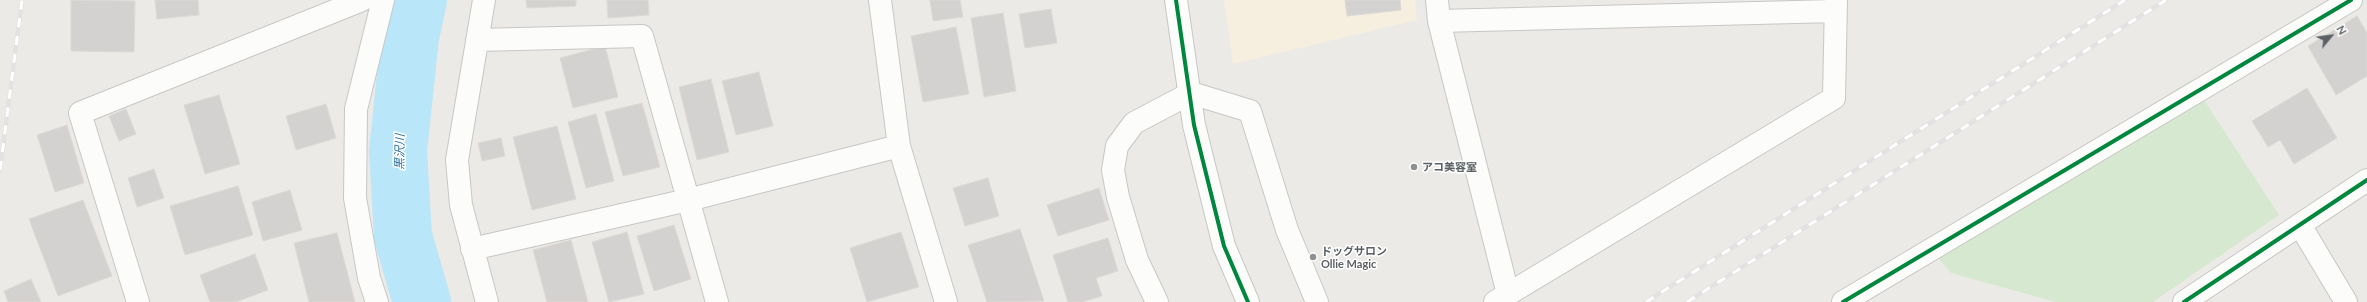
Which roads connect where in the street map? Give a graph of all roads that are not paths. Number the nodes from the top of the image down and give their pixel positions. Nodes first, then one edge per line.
1 (362, 0) edge
2 (383, 0) edge
3 (484, 0) edge
4 (880, 0) edge
5 (1176, 0) edge
6 (2351, 0) edge
7 (1836, 5) edge
8 (1438, 10) edge
9 (477, 40) junction
10 (1190, 93) junction
11 (899, 146) junction
12 (2367, 180) edge
13 (688, 200) junction
14 (2300, 225) junction
15 (472, 249) junction
16 (1502, 298) edge
17 (131, 300) edge
18 (377, 302) edge
19 (486, 302) edge
20 (717, 302) edge
21 (946, 302) edge
22 (1157, 302) edge
23 (1248, 302) edge
24 (1317, 302) edge
25 (1843, 302) edge
26 (2184, 302) edge
27 (2346, 302) edge

1 - 17 street
2 - 18 street
3 - 9 street
4 - 11 street
5 - 10 street
6 - 25 street
7 - 8 street
7 - 16 street
8 - 16 street
9 - 13 street
9 - 15 street
10 - 22 street
10 - 23 street
10 - 24 street
11 - 13 street
11 - 21 street
12 - 14 street
13 - 15 street
13 - 20 street
14 - 26 street
14 - 27 street
15 - 19 street

